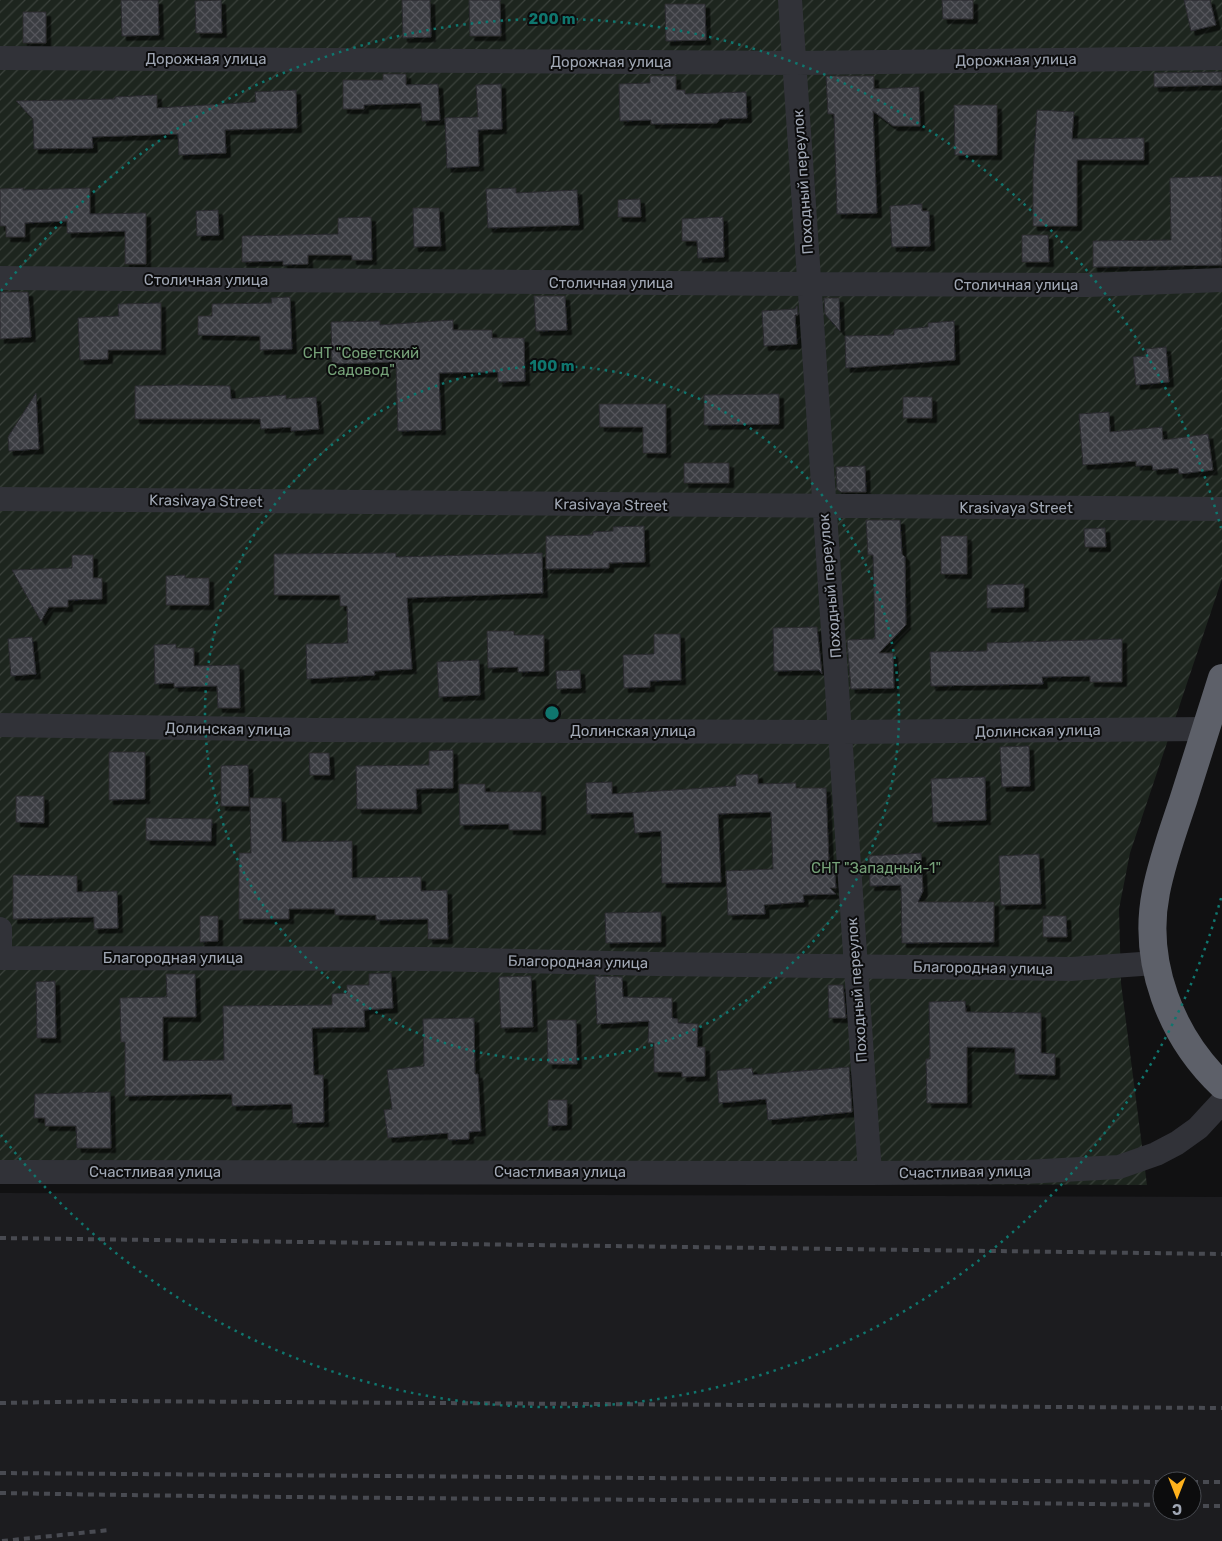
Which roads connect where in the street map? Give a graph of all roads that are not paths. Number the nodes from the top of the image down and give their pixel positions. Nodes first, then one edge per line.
1 (790, 0) edge
2 (0, 58) edge
3 (1222, 58) edge
4 (795, 63) junction
5 (0, 278) edge
6 (1222, 280) edge
7 (810, 284) junction
8 (0, 499) edge
9 (823, 507) junction
10 (1222, 508) edge
11 (1222, 678) edge
12 (0, 725) edge
13 (1205, 729) junction
14 (841, 732) junction
15 (0, 929) edge
16 (0, 958) edge
17 (1155, 963) junction
18 (855, 966) junction
19 (1222, 1085) edge
20 (1222, 1102) edge
21 (0, 1172) edge
22 (870, 1173) junction

1 - 4 street, Походный переулок
2 - 4 street, Дорожная улица
3 - 4 street, Дорожная улица
4 - 7 street, Походный переулок
5 - 7 street, Столичная улица
6 - 7 street, Столичная улица
7 - 9 street, Походный переулок
8 - 9 street, Krasivaya Street
9 - 10 street, Krasivaya Street
9 - 14 street, Походный переулок
11 - 13 highway
12 - 14 street, Долинская улица
13 - 14 street, Долинская улица
13 - 17 highway
14 - 18 street, Походный переулок
15 - 16 street
16 - 18 street, Благородная улица
17 - 18 street, Благородная улица
17 - 19 highway
18 - 22 street, Походный переулок
20 - 22 street, Счастливая улица
21 - 22 street, Счастливая улица

